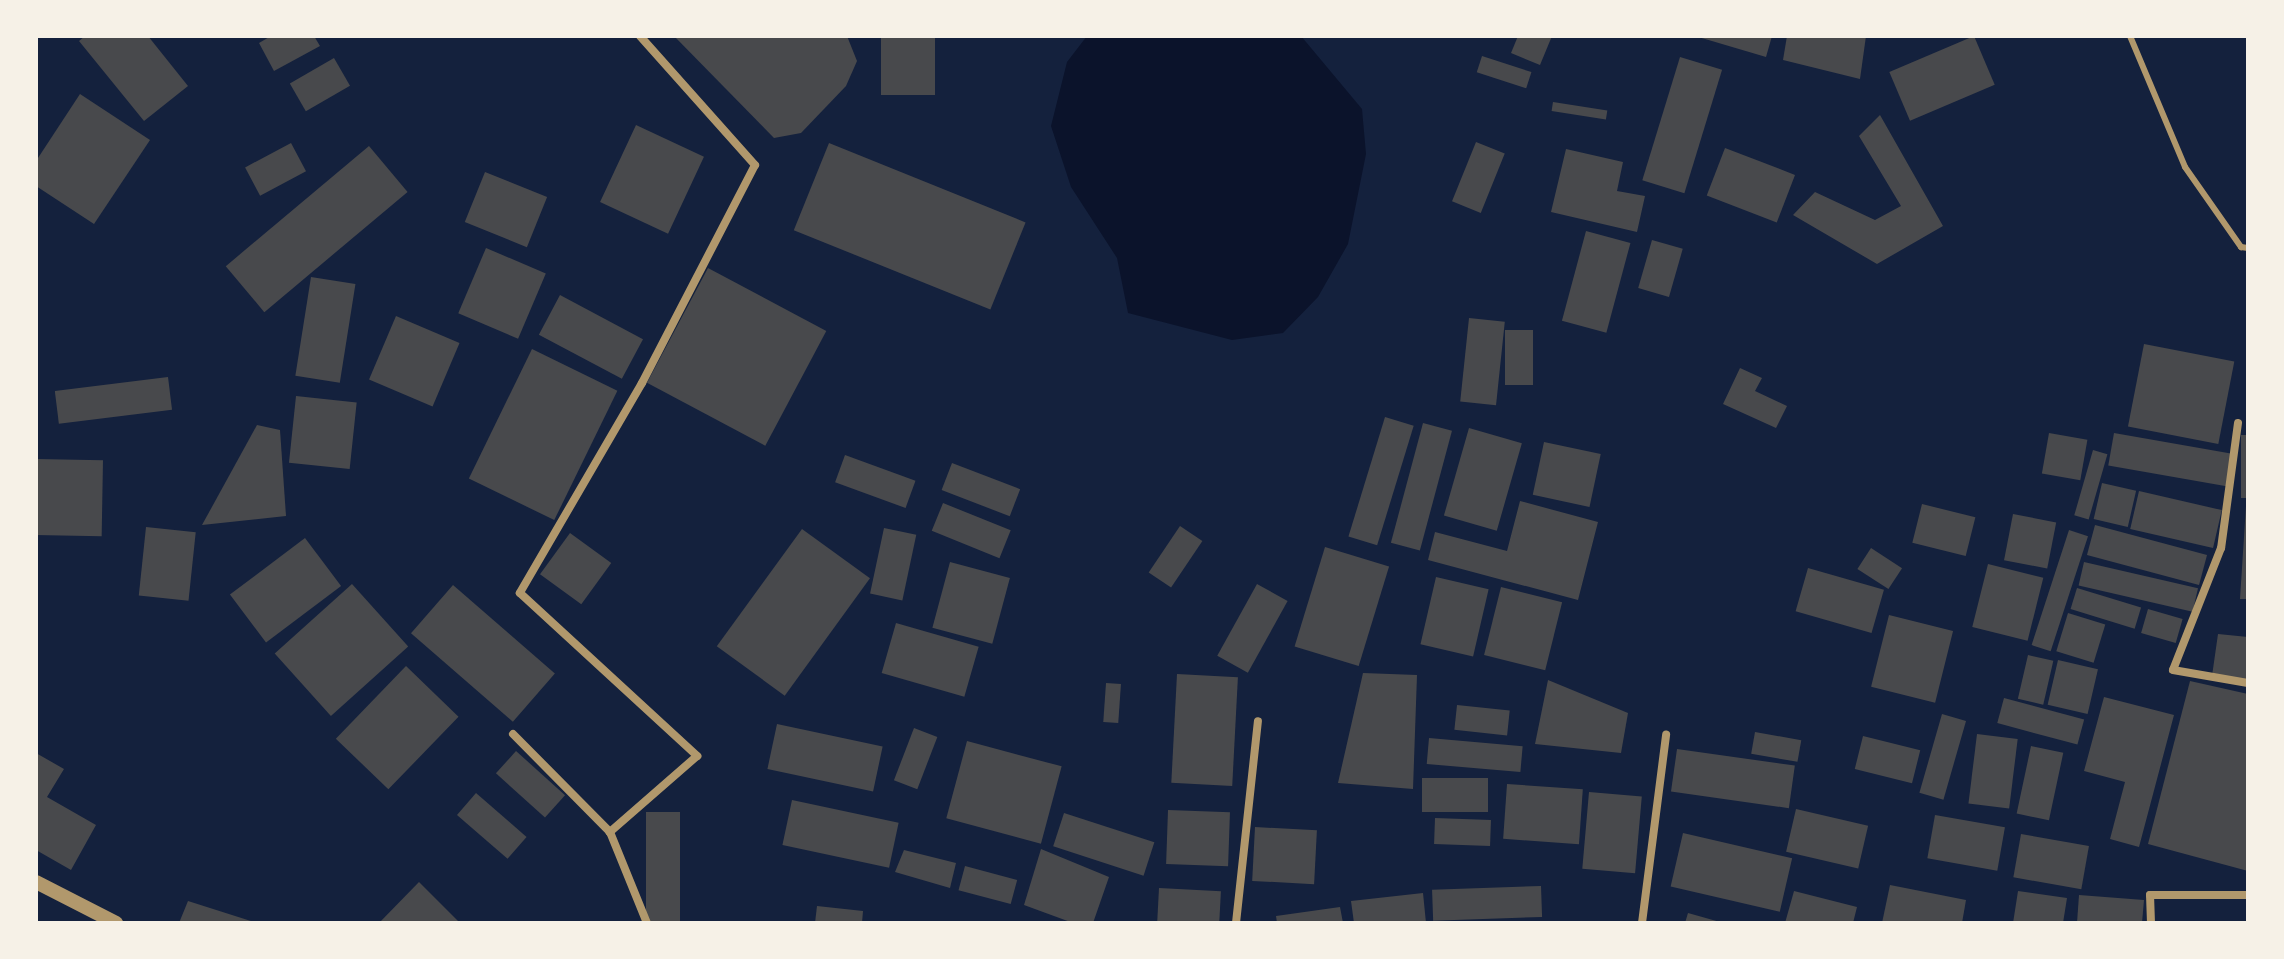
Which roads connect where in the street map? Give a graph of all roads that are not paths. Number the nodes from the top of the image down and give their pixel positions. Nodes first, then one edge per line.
1 (640, 36) edge
2 (2130, 36) edge
3 (2248, 248) edge
4 (2238, 423) dead end
5 (2248, 683) edge
6 (1258, 721) dead end
7 (513, 734) dead end
8 (1666, 735) dead end
9 (610, 832) junction
10 (36, 882) edge
11 (2248, 895) edge
12 (116, 923) edge
13 (647, 923) edge
14 (1236, 923) edge
15 (1642, 923) edge
16 (2151, 923) edge

1 - 9 street
2 - 3 lane
4 - 5 street
6 - 14 street
7 - 9 street
8 - 15 street
9 - 13 street
10 - 12 street
11 - 16 street

